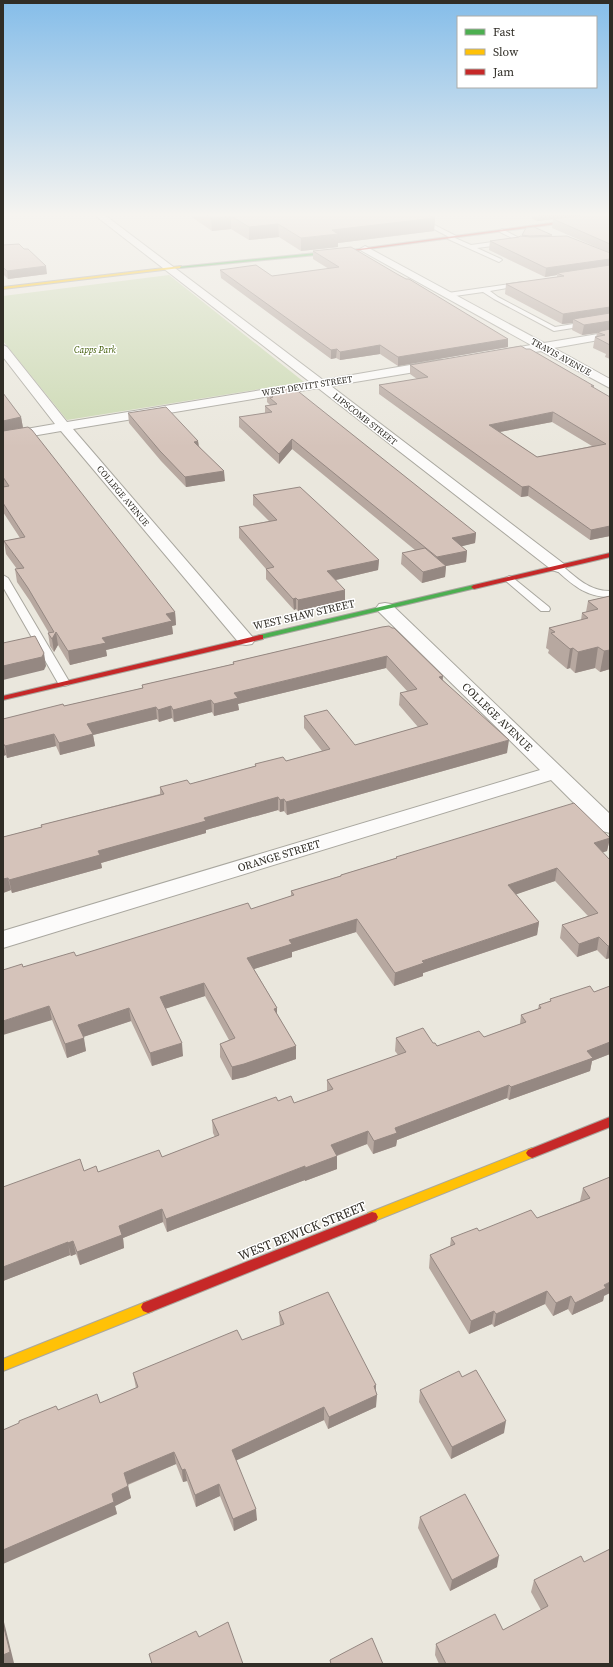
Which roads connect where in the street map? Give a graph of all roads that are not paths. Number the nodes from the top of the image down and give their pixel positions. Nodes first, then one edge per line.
1 (199, 291) edge
2 (440, 291) edge
3 (487, 291) joint
4 (448, 295) junction
5 (610, 320) edge
6 (610, 335) edge
7 (543, 346) junction
8 (3, 349) edge
9 (490, 355) edge
10 (451, 362) edge
11 (320, 384) junction
12 (610, 384) edge
13 (64, 426) junction
14 (3, 437) edge
15 (610, 555) edge
16 (558, 567) junction
17 (3, 578) edge
18 (509, 579) junction
19 (610, 594) edge
20 (385, 608) junction
21 (545, 609) dead end
22 (246, 640) junction
23 (64, 683) junction
24 (3, 698) edge
25 (554, 772) junction
26 (610, 826) edge
27 (3, 940) edge
28 (610, 1122) edge
29 (3, 1365) edge

1 - 11 street, LIPSCOMB STREET
2 - 4 street, TRAVIS AVENUE
3 - 4 lane
3 - 5 lane
4 - 7 street, TRAVIS AVENUE
6 - 7 street
7 - 9 street
7 - 12 street, TRAVIS AVENUE
8 - 13 street, COLLEGE AVENUE
10 - 11 street, WEST DEVITT STREET
11 - 13 street, WEST DEVITT STREET
11 - 16 street, LIPSCOMB STREET
13 - 14 street, WEST DEVITT STREET
13 - 22 street, COLLEGE AVENUE
15 - 16 main road, WEST SHAW STREET
16 - 18 main road, WEST SHAW STREET
16 - 19 lane
17 - 23 lane
18 - 20 main road, WEST SHAW STREET
18 - 21 lane
20 - 22 main road, WEST SHAW STREET
20 - 25 street, COLLEGE AVENUE
22 - 23 main road, WEST SHAW STREET
23 - 24 main road, WEST SHAW STREET
25 - 26 street, COLLEGE AVENUE
25 - 27 street, ORANGE STREET
28 - 29 main road, WEST BEWICK STREET

